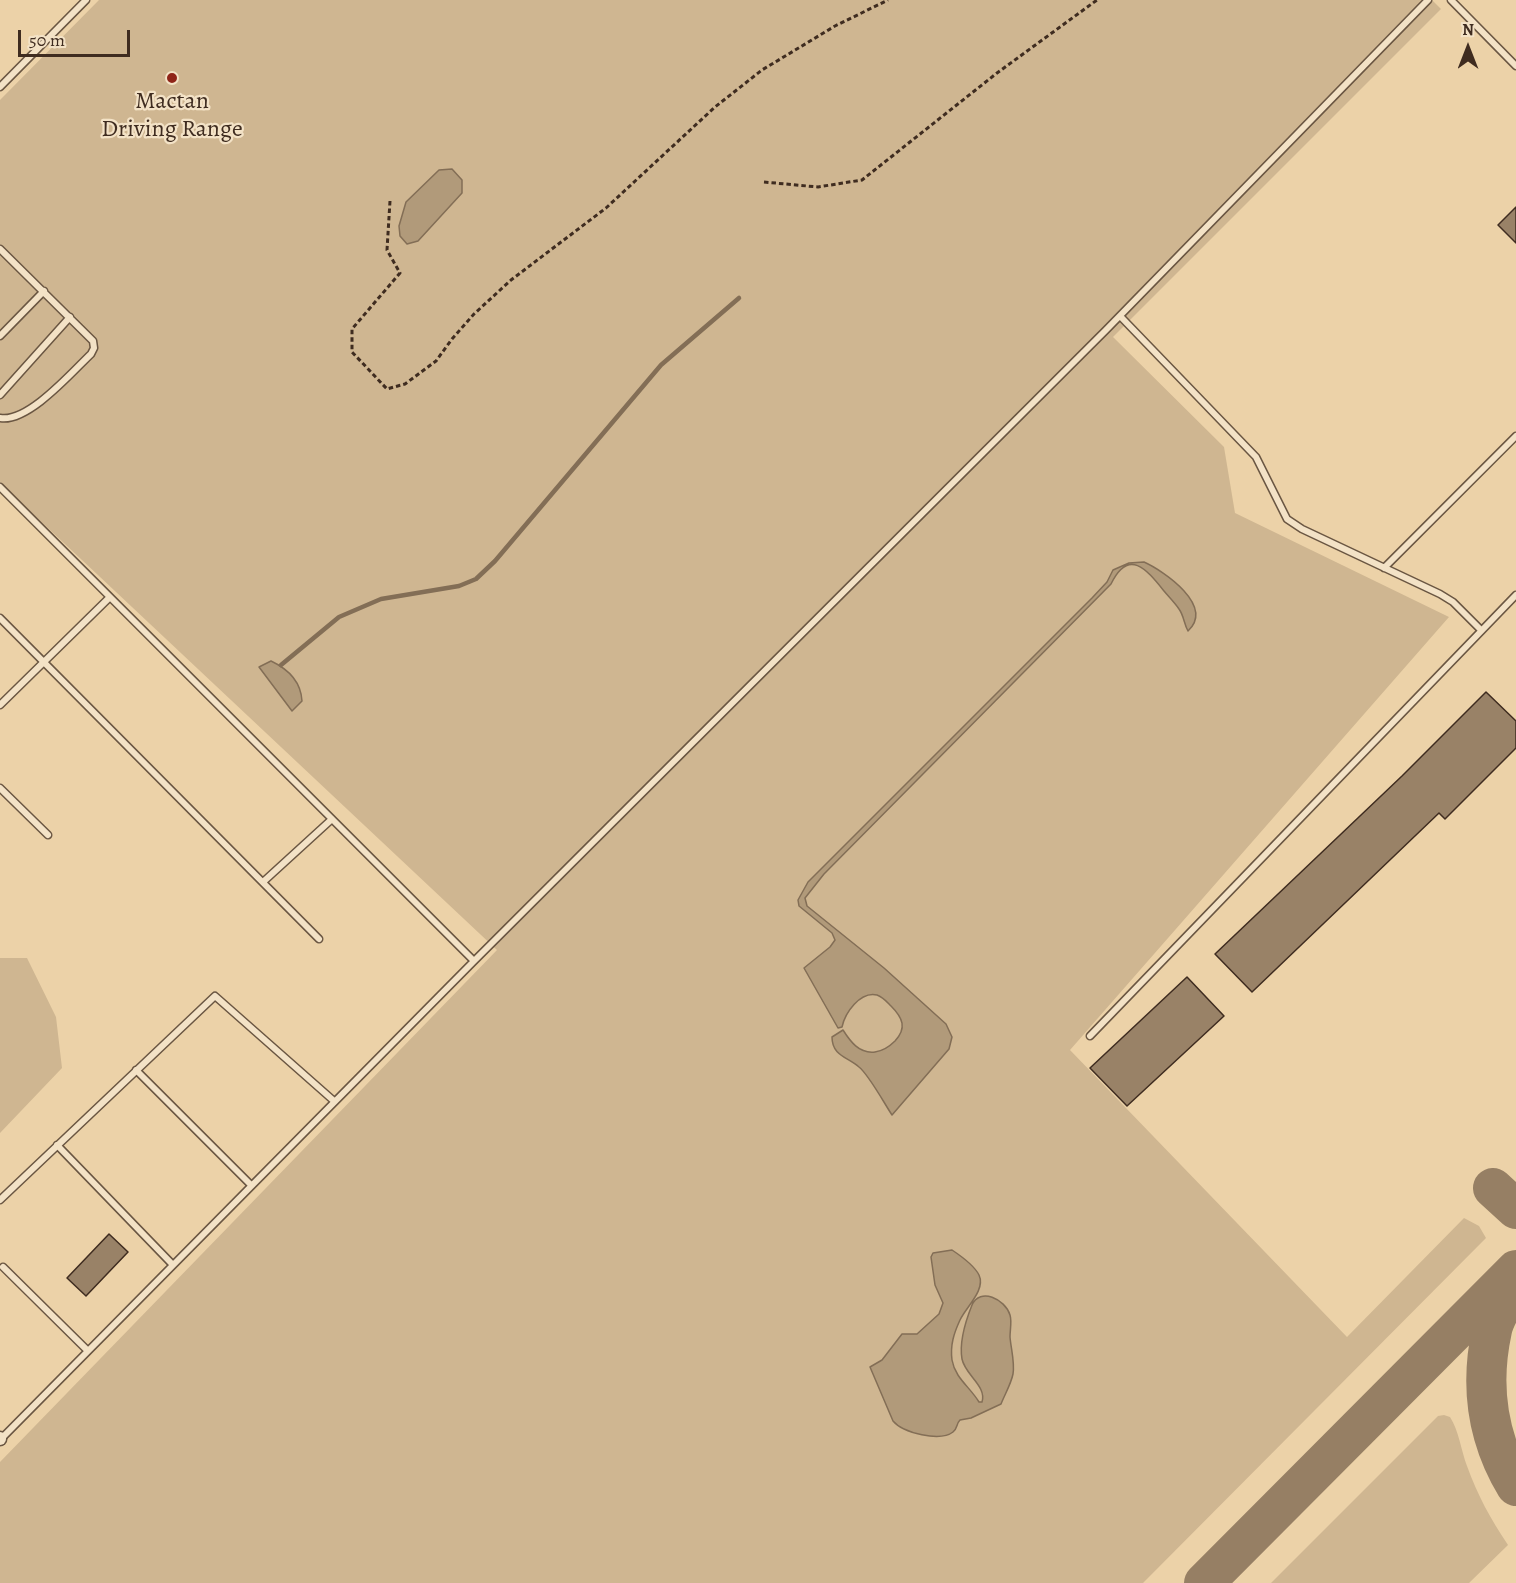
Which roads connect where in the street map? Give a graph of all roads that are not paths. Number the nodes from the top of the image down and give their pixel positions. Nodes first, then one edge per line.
1 (87, 0) edge
2 (1428, 0) edge
3 (1451, 0) edge
4 (1516, 66) edge
5 (0, 87) edge
6 (0, 249) edge
7 (44, 291) junction
8 (1120, 316) junction
9 (70, 317) junction
10 (0, 336) edge
11 (0, 395) edge
12 (0, 418) edge
13 (1516, 436) edge
14 (0, 487) edge
15 (1384, 568) junction
16 (1516, 595) edge
17 (110, 597) junction
18 (0, 618) edge
19 (1481, 630) junction
20 (44, 662) junction
21 (0, 705) edge
22 (0, 788) edge
23 (332, 819) junction
24 (48, 835) dead end
25 (263, 882) junction
26 (320, 939) dead end
27 (474, 961) junction
28 (1090, 1036) dead end
29 (136, 1070) junction
30 (334, 1101) junction
31 (57, 1145) junction
32 (251, 1185) junction
33 (0, 1200) edge
34 (173, 1265) junction
35 (3, 1267) dead end
36 (88, 1351) junction
37 (0, 1439) edge

1 - 5 lane
2 - 8 lane
3 - 4 lane
6 - 7 lane
7 - 9 lane
7 - 10 lane
8 - 15 lane
8 - 27 lane
9 - 11 lane
9 - 12 lane
13 - 15 lane
14 - 17 lane
15 - 19 lane
16 - 19 lane
17 - 20 lane
17 - 23 lane
18 - 20 lane
19 - 28 lane
20 - 21 lane
20 - 25 lane
22 - 24 lane
23 - 25 lane
23 - 27 lane
25 - 26 lane
27 - 30 lane
29 - 30 lane
29 - 31 lane
29 - 32 lane
30 - 32 lane
31 - 33 lane
31 - 34 lane
32 - 34 lane
34 - 36 lane
35 - 36 lane
36 - 37 lane

